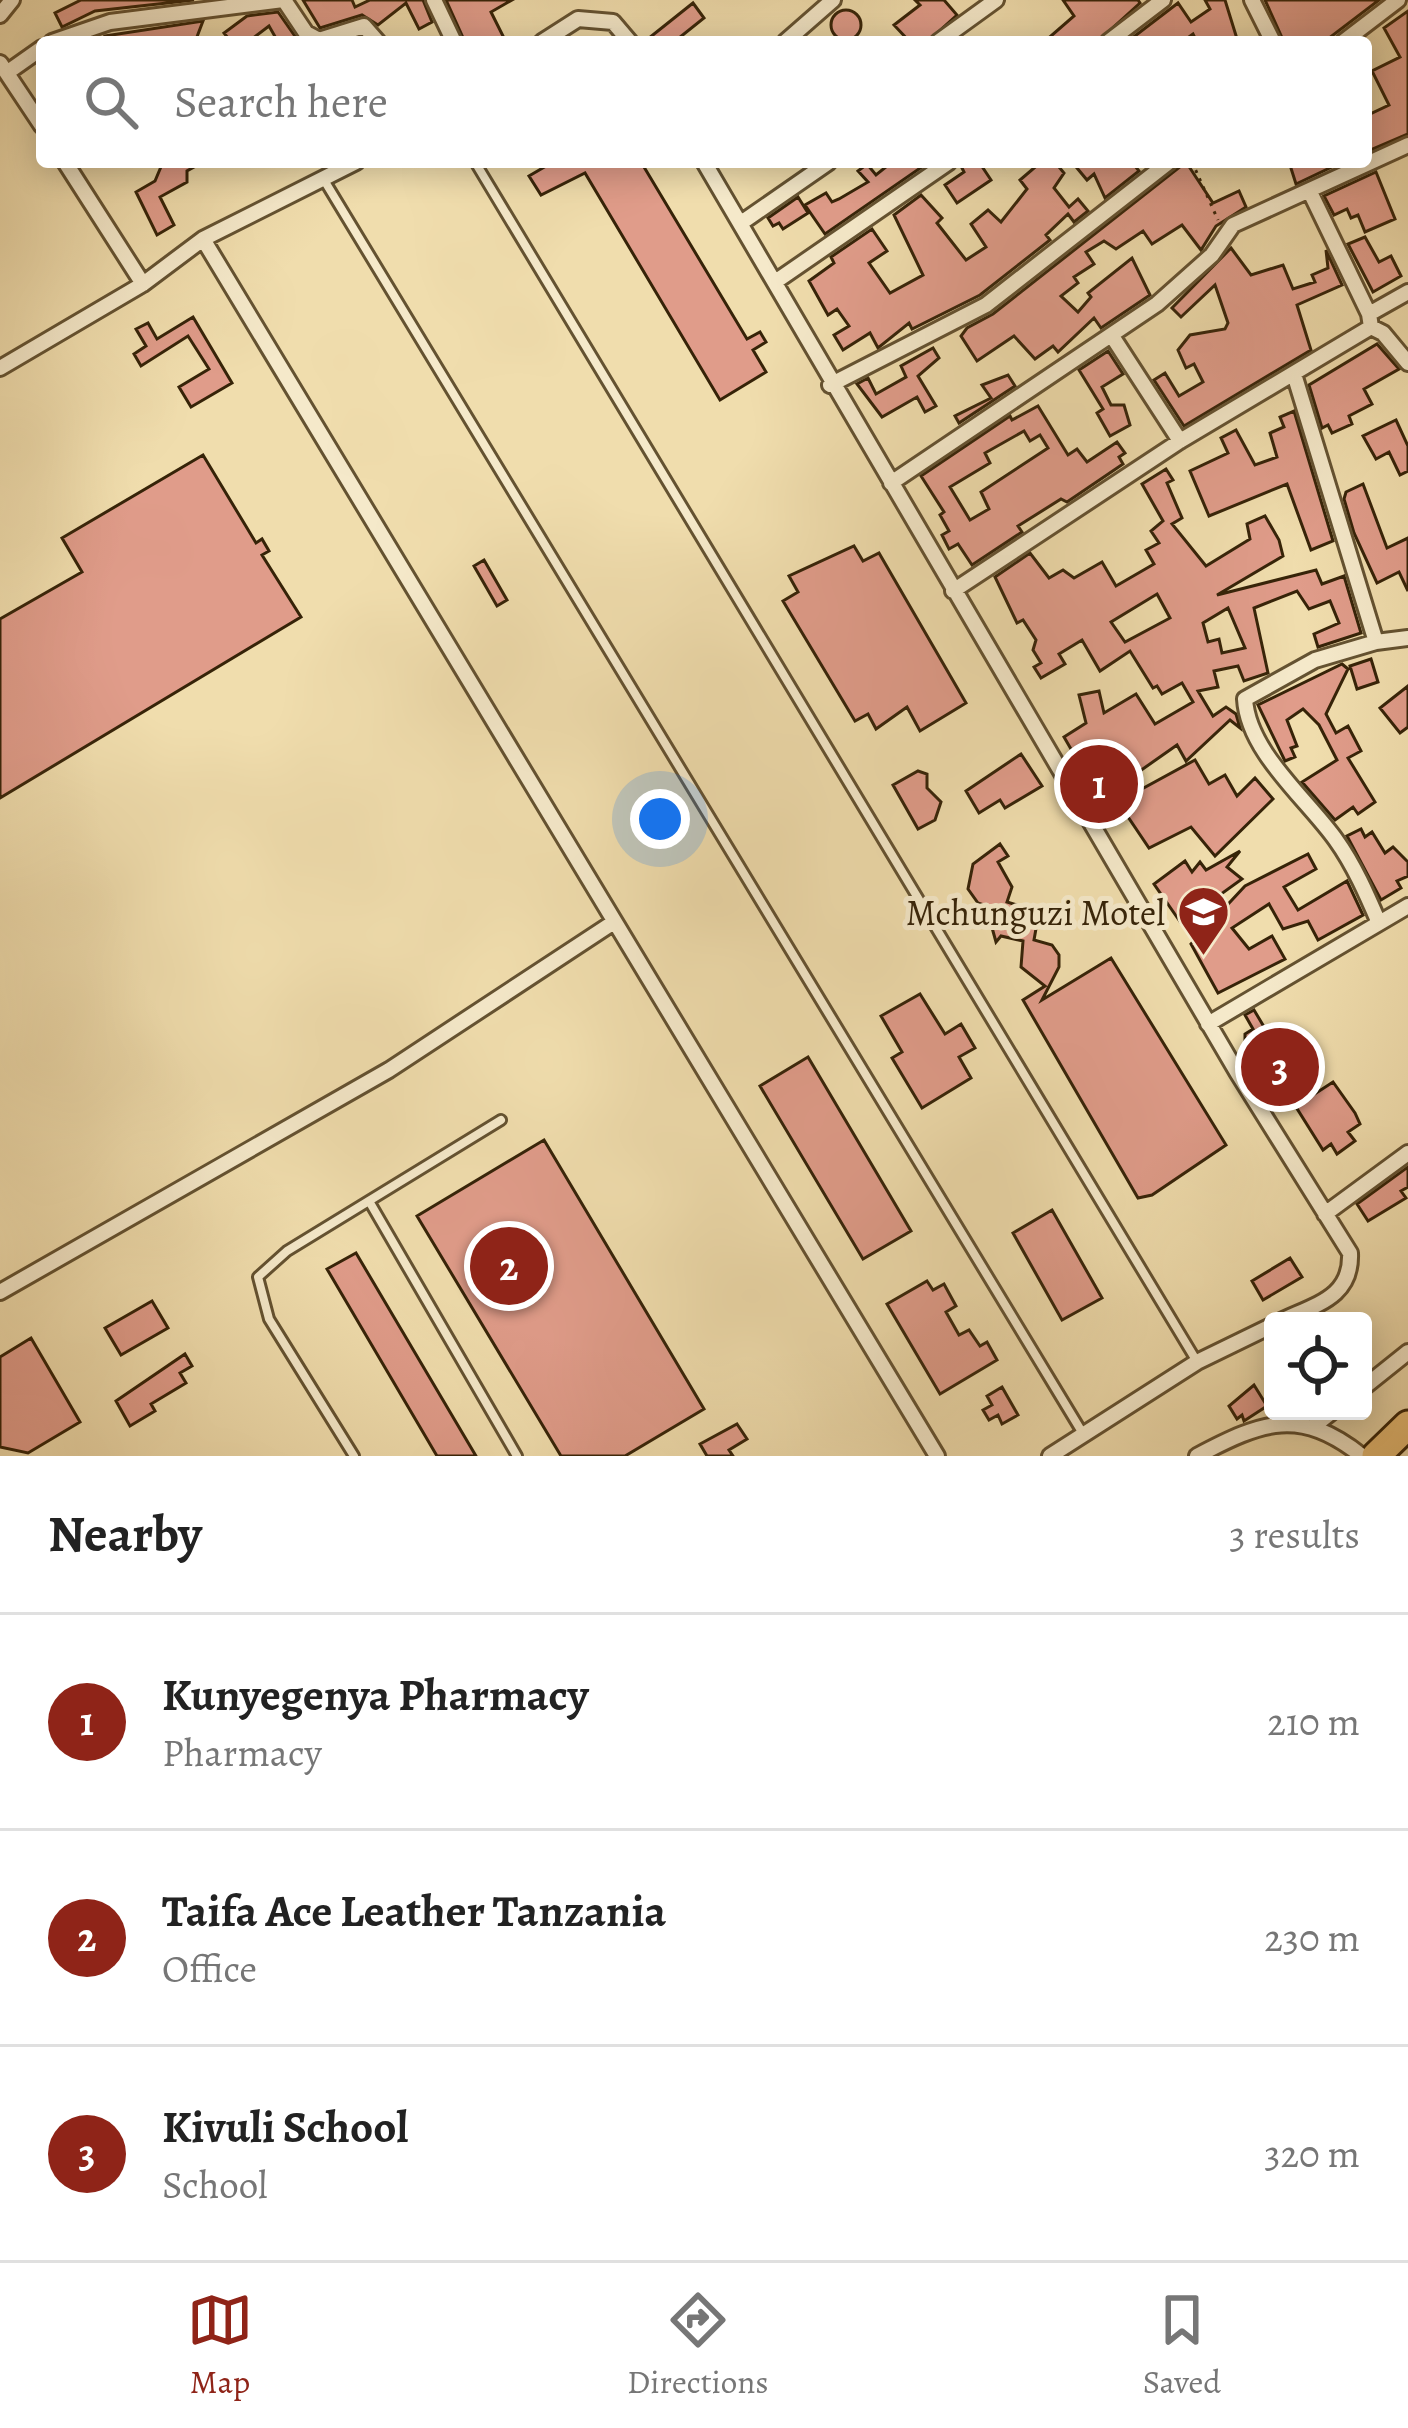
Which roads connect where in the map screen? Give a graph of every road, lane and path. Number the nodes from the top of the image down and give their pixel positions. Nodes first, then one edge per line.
1 (12, 0) edge
2 (284, 0) edge
3 (434, 0) edge
4 (602, 0) edge
5 (833, 0) edge
6 (996, 0) edge
7 (1163, 0) edge
8 (1252, 0) edge
9 (1398, 0) edge
10 (215, 5) edge
11 (0, 15) edge
12 (601, 20) junction
13 (69, 36) edge
14 (312, 36) edge
15 (332, 36) edge
16 (373, 36) edge
17 (451, 36) edge
18 (551, 36) edge
19 (626, 36) edge
20 (792, 36) edge
21 (946, 36) edge
22 (1116, 36) edge
23 (1270, 36) edge
24 (1351, 36) edge
25 (36, 51) edge
26 (4, 68) edge
27 (36, 117) edge
28 (1408, 145) edge
29 (1372, 158) edge
30 (69, 168) edge
31 (345, 168) edge
32 (479, 168) edge
33 (708, 168) edge
34 (820, 168) edge
35 (940, 168) edge
36 (1161, 168) edge
37 (1195, 168) edge
38 (1340, 169) edge
39 (324, 180) junction
40 (1311, 194) junction
41 (741, 223) junction
42 (1227, 238) junction
43 (203, 239) junction
44 (775, 282) junction
45 (143, 284) junction
46 (1408, 292) edge
47 (1370, 321) junction
48 (1112, 336) junction
49 (1408, 363) edge
50 (0, 368) edge
51 (1294, 374) junction
52 (830, 385) junction
53 (1180, 441) junction
54 (891, 483) junction
55 (953, 591) junction
56 (1408, 638) edge
57 (1376, 642) junction
58 (1408, 906) edge
59 (614, 922) junction
60 (1379, 923) junction
61 (1208, 1024) junction
62 (501, 1120) dead end
63 (1408, 1153) edge
64 (369, 1201) junction
65 (1325, 1214) junction
66 (0, 1292) edge
67 (1300, 1312) edge
68 (1264, 1329) edge
69 (1408, 1352) edge
70 (1197, 1362) junction
71 (1372, 1381) edge
72 (1322, 1420) edge
73 (1408, 1425) edge
74 (1314, 1426) junction
75 (1082, 1432) junction
76 (354, 1456) edge
77 (517, 1456) edge
78 (937, 1456) edge
79 (1050, 1456) edge
80 (1197, 1456) edge
81 (1362, 1456) edge
82 (1376, 1456) edge

1 - 11 street
2 - 10 street
2 - 14 street
3 - 17 street
4 - 12 street
5 - 20 street
6 - 21 street
7 - 22 street
8 - 23 street
9 - 24 street
10 - 13 street
12 - 18 street
12 - 19 street
15 - 16 street
25 - 26 street
26 - 27 street
28 - 29 street
30 - 45 street
31 - 39 street
32 - 70 lane
33 - 41 street
34 - 41 street
35 - 44 street
36 - 52 street
37 - 42 path
38 - 40 street
39 - 43 street
39 - 75 lane
40 - 42 street
40 - 47 street
41 - 44 street
42 - 48 street
43 - 45 street
43 - 59 street
44 - 52 street
45 - 50 street
46 - 47 street
47 - 49 street
47 - 51 street
48 - 53 street
48 - 54 street
51 - 53 street
51 - 57 street
52 - 54 street
53 - 55 street
54 - 55 street
55 - 61 street
56 - 57 street
57 - 60 street
58 - 60 street
59 - 66 street
59 - 78 street
60 - 61 street
61 - 65 street
62 - 64 lane
63 - 65 street
64 - 76 lane
64 - 77 lane
65 - 67 street
68 - 70 street
69 - 71 street
70 - 75 street
72 - 74 street
73 - 82 highway
74 - 80 street
74 - 81 street
75 - 79 street

